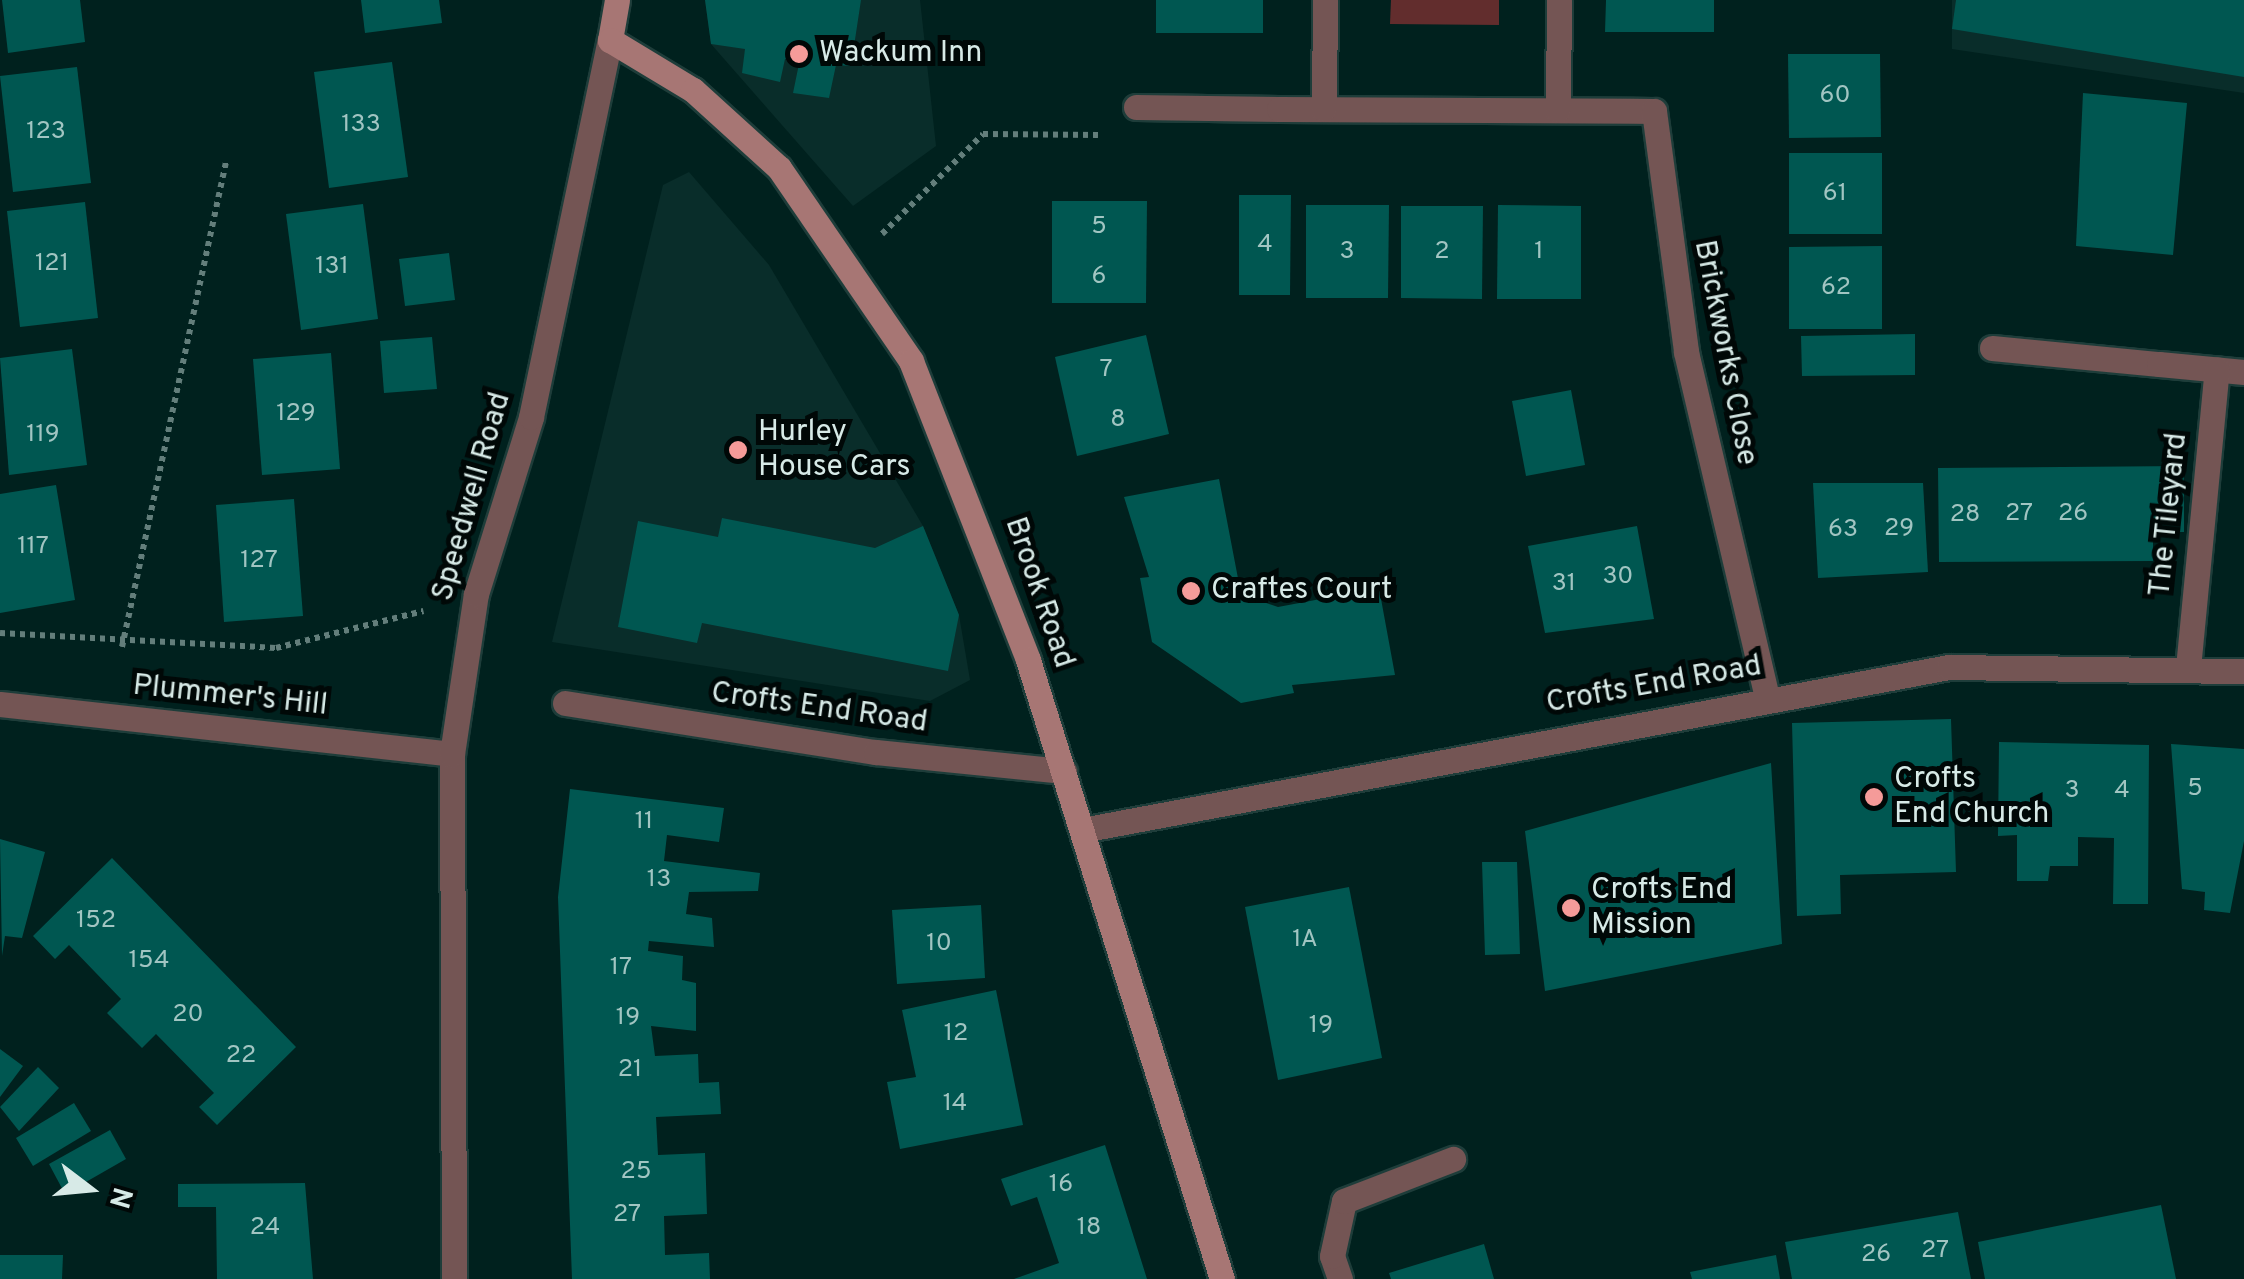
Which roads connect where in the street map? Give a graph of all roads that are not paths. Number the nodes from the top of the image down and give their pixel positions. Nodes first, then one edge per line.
1 (617, 0) edge
2 (1325, 0) edge
3 (1559, 0) edge
4 (610, 40) junction
5 (1136, 107) road end
6 (1324, 109) junction
7 (1558, 110) junction
8 (1992, 348) dead end
9 (2217, 369) junction
10 (2244, 372) edge
11 (2188, 668) junction
12 (2244, 671) edge
13 (1767, 698) junction
14 (565, 703) dead end
15 (0, 704) edge
16 (452, 754) junction
17 (1064, 771) junction
18 (1082, 830) junction
19 (1452, 1159) dead end
20 (454, 1279) edge
21 (1222, 1279) edge
22 (1340, 1279) edge

1 - 4 main road
2 - 6 street
3 - 7 street
4 - 16 street, Speedwell Road
4 - 17 main road, Brook Road
5 - 6 street, Brickworks Close
6 - 7 street, Brickworks Close
7 - 13 street, Brickworks Close
8 - 9 street
9 - 10 street
9 - 11 street, The Tileyard
11 - 12 street, Crofts End Road
11 - 13 street, Crofts End Road
13 - 18 street, Crofts End Road
14 - 17 street, Crofts End Road
15 - 16 street, Plummer's Hill
16 - 20 street, Speedwell Road
17 - 18 main road, Brook Road
18 - 21 main road, Brook Road
19 - 22 street

